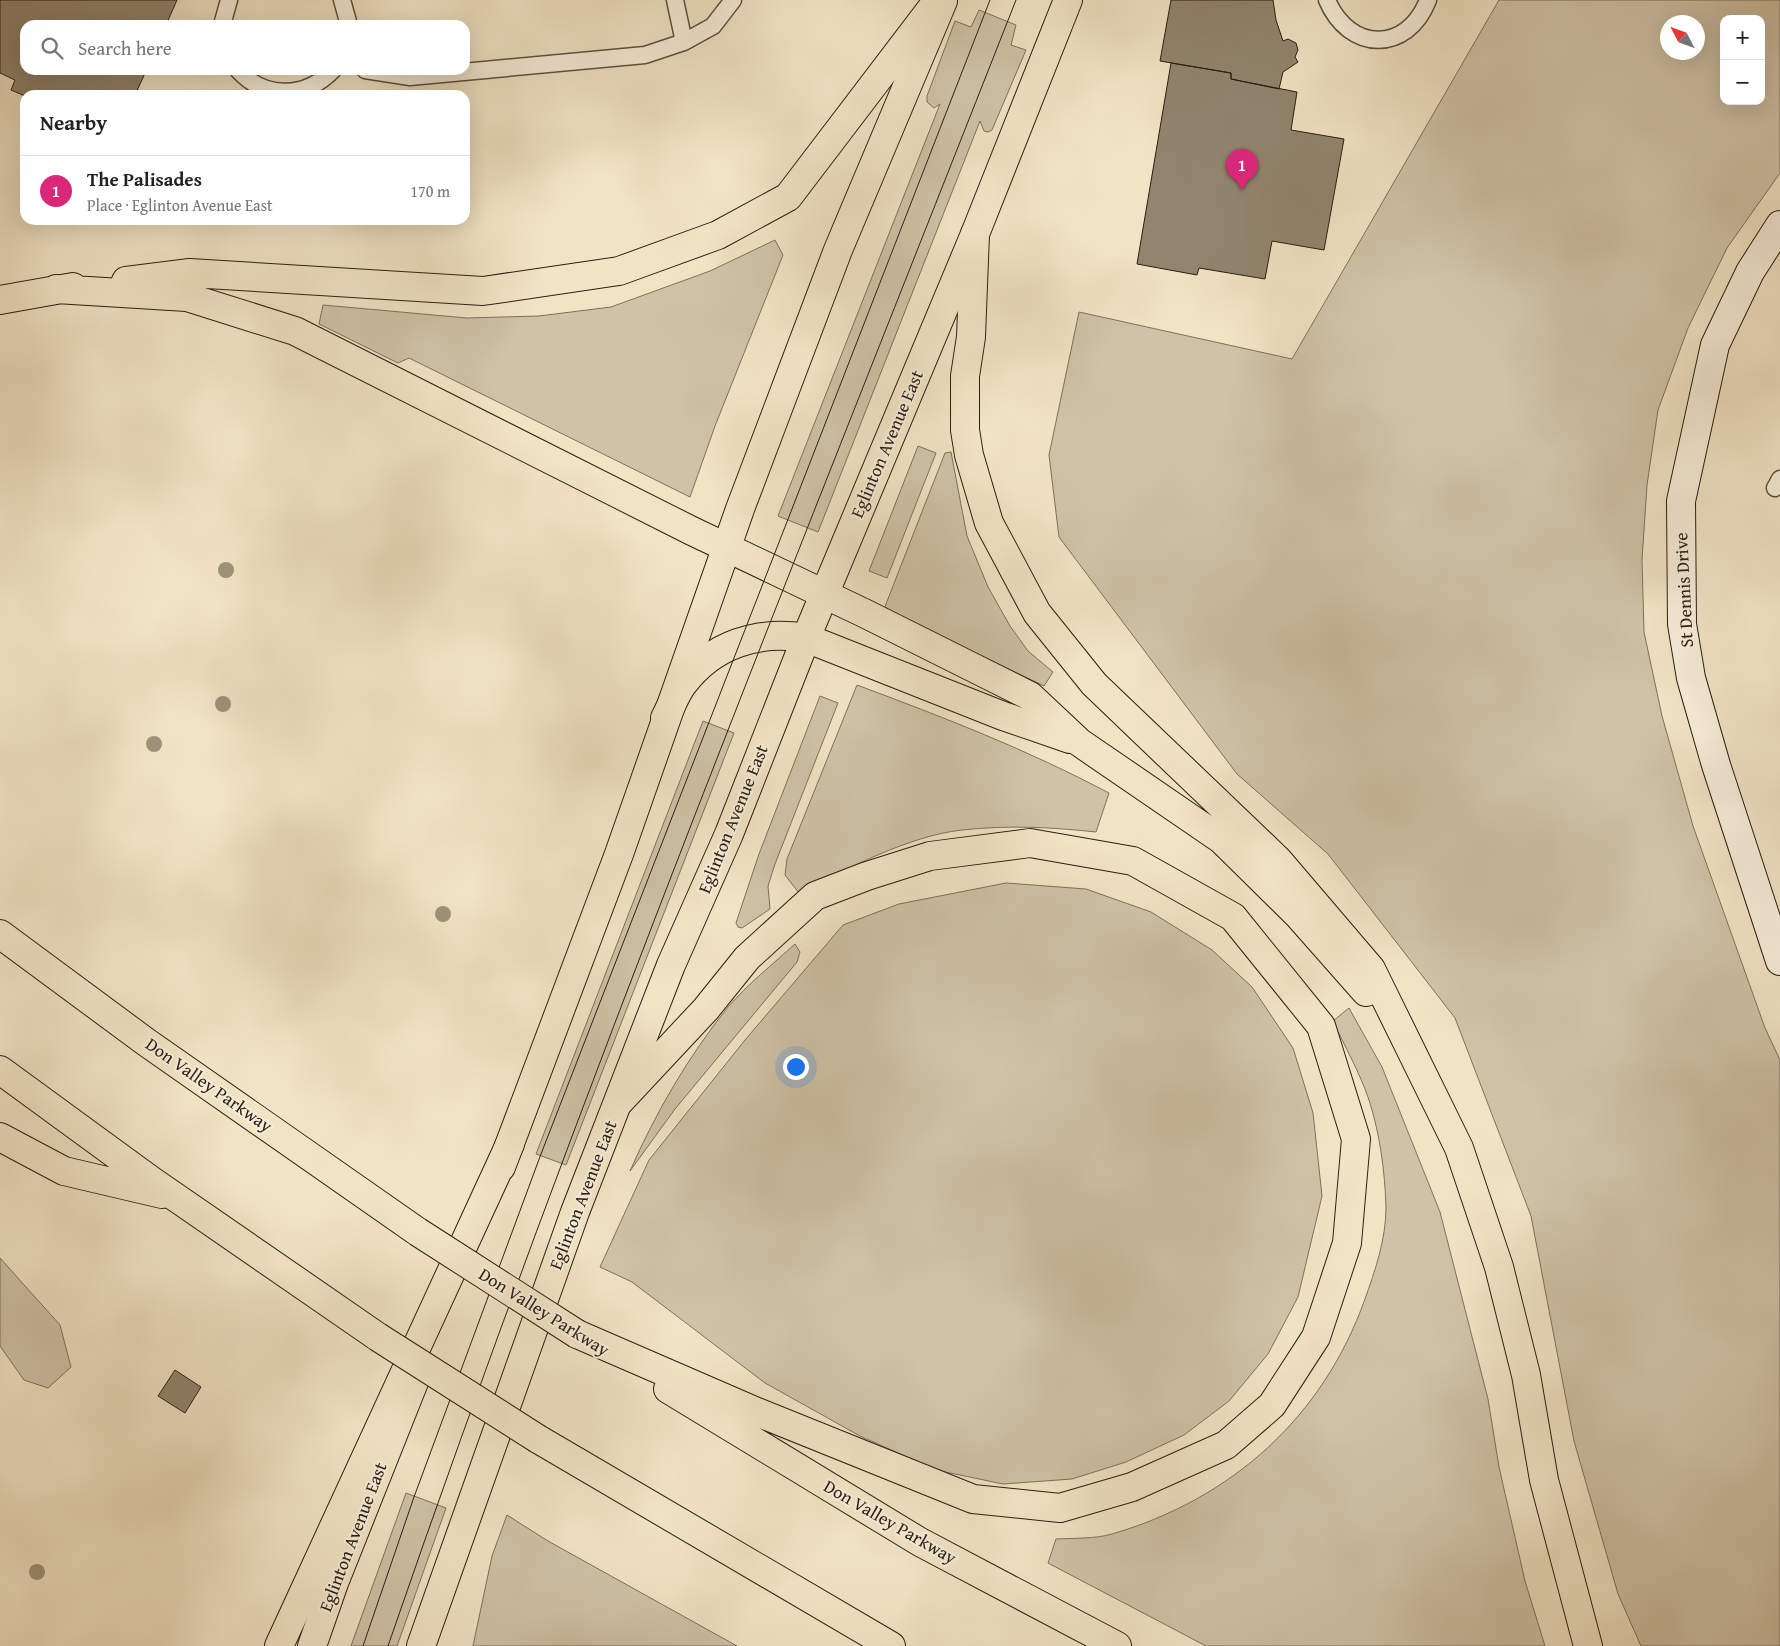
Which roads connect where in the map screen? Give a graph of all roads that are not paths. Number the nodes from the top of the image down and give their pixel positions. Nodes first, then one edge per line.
1 (229, 0) edge
2 (342, 0) edge
3 (675, 0) edge
4 (733, 0) edge
5 (938, 0) edge
6 (943, 0) edge
7 (1068, 0) edge
8 (1327, 0) edge
9 (1428, 0) edge
10 (223, 20) edge
11 (348, 20) edge
12 (684, 42) junction
13 (470, 71) edge
14 (242, 75) edge
15 (328, 75) edge
16 (397, 75) edge
17 (431, 75) edge
18 (269, 90) edge
19 (305, 90) edge
20 (1780, 225) edge
21 (975, 234) junction
22 (56, 289) junction
23 (0, 300) edge
24 (726, 547) junction
25 (824, 595) junction
26 (806, 638) junction
27 (665, 718) junction
28 (1079, 742) junction
29 (0, 934) edge
30 (1780, 961) edge
31 (1403, 1034) junction
32 (0, 1070) edge
33 (619, 1102) junction
34 (0, 1137) edge
35 (510, 1144) junction
36 (177, 1198) junction
37 (577, 1334) junction
38 (280, 1646) edge
39 (312, 1646) edge
40 (421, 1646) edge
41 (891, 1646) edge
42 (1117, 1646) edge
43 (1588, 1646) edge

1 - 10 lane
2 - 11 lane
3 - 12 lane
4 - 12 lane
5 - 22 main road
6 - 24 main road, Eglinton Avenue East
7 - 21 main road, Eglinton Avenue East
8 - 9 lane
12 - 13 lane
14 - 18 lane
15 - 19 lane
16 - 17 lane
20 - 30 street, St Dennis Drive
21 - 25 main road, Eglinton Avenue East
21 - 31 main road
22 - 23 main road
22 - 24 main road
24 - 25 main road
24 - 27 main road, Eglinton Avenue East
25 - 26 main road, Eglinton Avenue East
25 - 28 main road
26 - 27 main road
26 - 28 main road
26 - 33 main road, Eglinton Avenue East
27 - 35 main road, Eglinton Avenue East
28 - 31 main road
29 - 37 main road, Don Valley Parkway, bridge
31 - 43 main road
32 - 36 main road
33 - 37 main road
33 - 40 main road, Eglinton Avenue East
34 - 36 main road
35 - 38 main road
35 - 39 main road, Eglinton Avenue East
36 - 41 main road, bridge
37 - 42 main road, Don Valley Parkway

